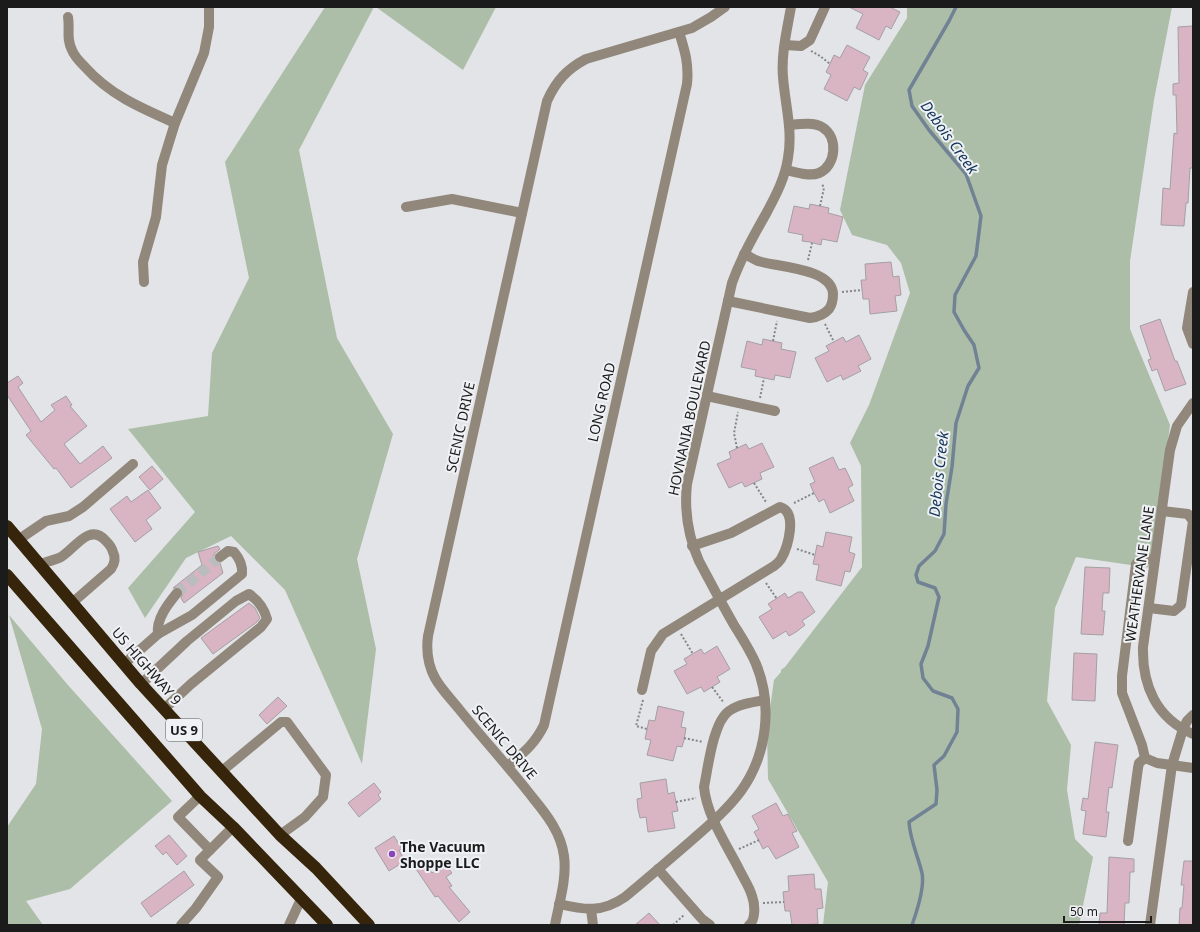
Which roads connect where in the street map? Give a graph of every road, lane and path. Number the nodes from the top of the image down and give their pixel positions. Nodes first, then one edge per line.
1 (209, 7) edge
2 (725, 7) edge
3 (791, 7) edge
4 (825, 7) edge
5 (68, 17) dead end
6 (679, 32) junction
7 (785, 45) junction
8 (820, 56) dead end
9 (830, 64) dead end
10 (175, 123) junction
11 (789, 126) junction
12 (786, 170) junction
13 (824, 188) dead end
14 (820, 206) dead end
15 (406, 207) dead end
16 (522, 213) junction
17 (812, 243) dead end
18 (744, 254) junction
19 (809, 256) dead end
20 (144, 282) dead end
21 (862, 290) dead end
22 (850, 291) dead end
23 (1193, 292) edge
24 (728, 301) junction
25 (776, 328) dead end
26 (828, 330) dead end
27 (773, 341) dead end
28 (834, 342) dead end
29 (1193, 344) edge
30 (764, 378) dead end
31 (762, 391) dead end
32 (707, 396) junction
33 (1193, 403) edge
34 (775, 411) dead end
35 (1190, 415) edge
36 (736, 421) dead end
37 (737, 448) dead end
38 (133, 464) dead end
39 (754, 483) dead end
40 (814, 493) dead end
41 (763, 497) dead end
42 (802, 499) dead end
43 (1162, 511) junction
44 (7, 526) edge
45 (18, 540) junction
46 (692, 546) junction
47 (802, 551) dead end
48 (815, 555) dead end
49 (220, 557) tunnel mouth
50 (1155, 558) junction
51 (40, 564) junction
52 (7, 575) edge
53 (770, 588) dead end
54 (177, 593) tunnel mouth
55 (720, 599) junction
56 (776, 599) dead end
57 (72, 603) junction
58 (1149, 608) junction
59 (158, 634) junction
60 (684, 639) dead end
61 (693, 654) dead end
62 (124, 664) junction
63 (141, 684) junction
64 (712, 687) dead end
65 (642, 690) joint
66 (719, 698) dead end
67 (765, 700) junction
68 (164, 709) junction
69 (1193, 715) edge
70 (647, 729) dead end
71 (1183, 729) junction
72 (1193, 734) edge
73 (684, 738) dead end
74 (697, 741) dead end
75 (1145, 758) junction
76 (1172, 765) junction
77 (508, 766) junction
78 (1193, 768) edge
79 (222, 771) junction
80 (200, 796) junction
81 (705, 797) junction
82 (676, 802) dead end
83 (714, 821) junction
84 (233, 827) junction
85 (280, 835) junction
86 (759, 840) dead end
87 (1128, 841) dead end
88 (746, 846) dead end
89 (210, 850) junction
90 (658, 869) junction
91 (301, 898) junction
92 (784, 902) dead end
93 (770, 903) dead end
94 (559, 904) junction
95 (591, 909) junction
96 (680, 919) dead end
97 (181, 925) edge
98 (289, 925) edge
99 (327, 925) edge
100 (369, 925) edge
101 (555, 925) edge
102 (593, 925) edge
103 (673, 925) edge
104 (710, 925) edge
105 (749, 925) edge
106 (1150, 925) edge

1 - 10 street
2 - 6 street, SCENIC DRIVE
3 - 7 street, HOVNANIA BOULEVARD
4 - 7 street
5 - 10 street
6 - 16 street, SCENIC DRIVE
6 - 77 street, LONG ROAD
7 - 11 street, HOVNANIA BOULEVARD
8 - 9 path
10 - 20 street
11 - 12 street, HOVNANIA BOULEVARD
11 - 12 street
12 - 18 street, HOVNANIA BOULEVARD
13 - 14 path
15 - 16 street
16 - 77 street, SCENIC DRIVE
17 - 19 path
18 - 24 street, HOVNANIA BOULEVARD
18 - 24 street
21 - 22 path
23 - 29 street
24 - 32 street, HOVNANIA BOULEVARD
25 - 27 path
26 - 28 path
30 - 31 path
32 - 34 street
32 - 46 street, HOVNANIA BOULEVARD
33 - 35 street, WEATHERVANE LANE
35 - 43 street, WEATHERVANE LANE
36 - 37 path
38 - 45 street
39 - 41 path
40 - 42 path
43 - 50 street, WEATHERVANE LANE
43 - 58 street
44 - 45 highway, US HIGHWAY 9 / US 9
45 - 51 highway, US HIGHWAY 9 / US 9
46 - 55 street, HOVNANIA BOULEVARD
46 - 55 street
47 - 48 path
49 - 59 street
50 - 58 street, WEATHERVANE LANE
50 - 75 street
51 - 57 highway, US HIGHWAY 9 / US 9
51 - 57 street
52 - 80 highway, US 9
53 - 56 path
54 - 59 street
55 - 65 street
55 - 67 street, HOVNANIA BOULEVARD
57 - 62 highway, US HIGHWAY 9 / US 9
58 - 71 street, WEATHERVANE LANE
59 - 62 street
60 - 61 path
62 - 63 highway, US HIGHWAY 9 / US 9
63 - 68 highway, US HIGHWAY 9 / US 9
63 - 68 street
64 - 66 path
65 - 70 path
67 - 81 street
67 - 83 street, HOVNANIA BOULEVARD
68 - 79 highway, US HIGHWAY 9 / US 9
69 - 71 street
71 - 72 street, WEATHERVANE LANE
71 - 76 street
73 - 74 path
75 - 76 street
75 - 87 street
76 - 78 street
76 - 106 street
77 - 94 street, SCENIC DRIVE
79 - 85 highway, US HIGHWAY 9 / US 9
79 - 85 street
80 - 84 highway, US 9
80 - 89 street
81 - 82 path
81 - 83 street
83 - 90 street, HOVNANIA BOULEVARD
83 - 105 street
84 - 89 street
84 - 91 highway, US 9
85 - 100 highway, US HIGHWAY 9 / US 9
86 - 88 path
89 - 97 street
90 - 95 street, HOVNANIA BOULEVARD
90 - 104 street
91 - 98 street
91 - 99 highway, US 9
92 - 93 path
94 - 95 street, HOVNANIA BOULEVARD
94 - 101 street, SCENIC DRIVE
95 - 102 street
96 - 103 path

